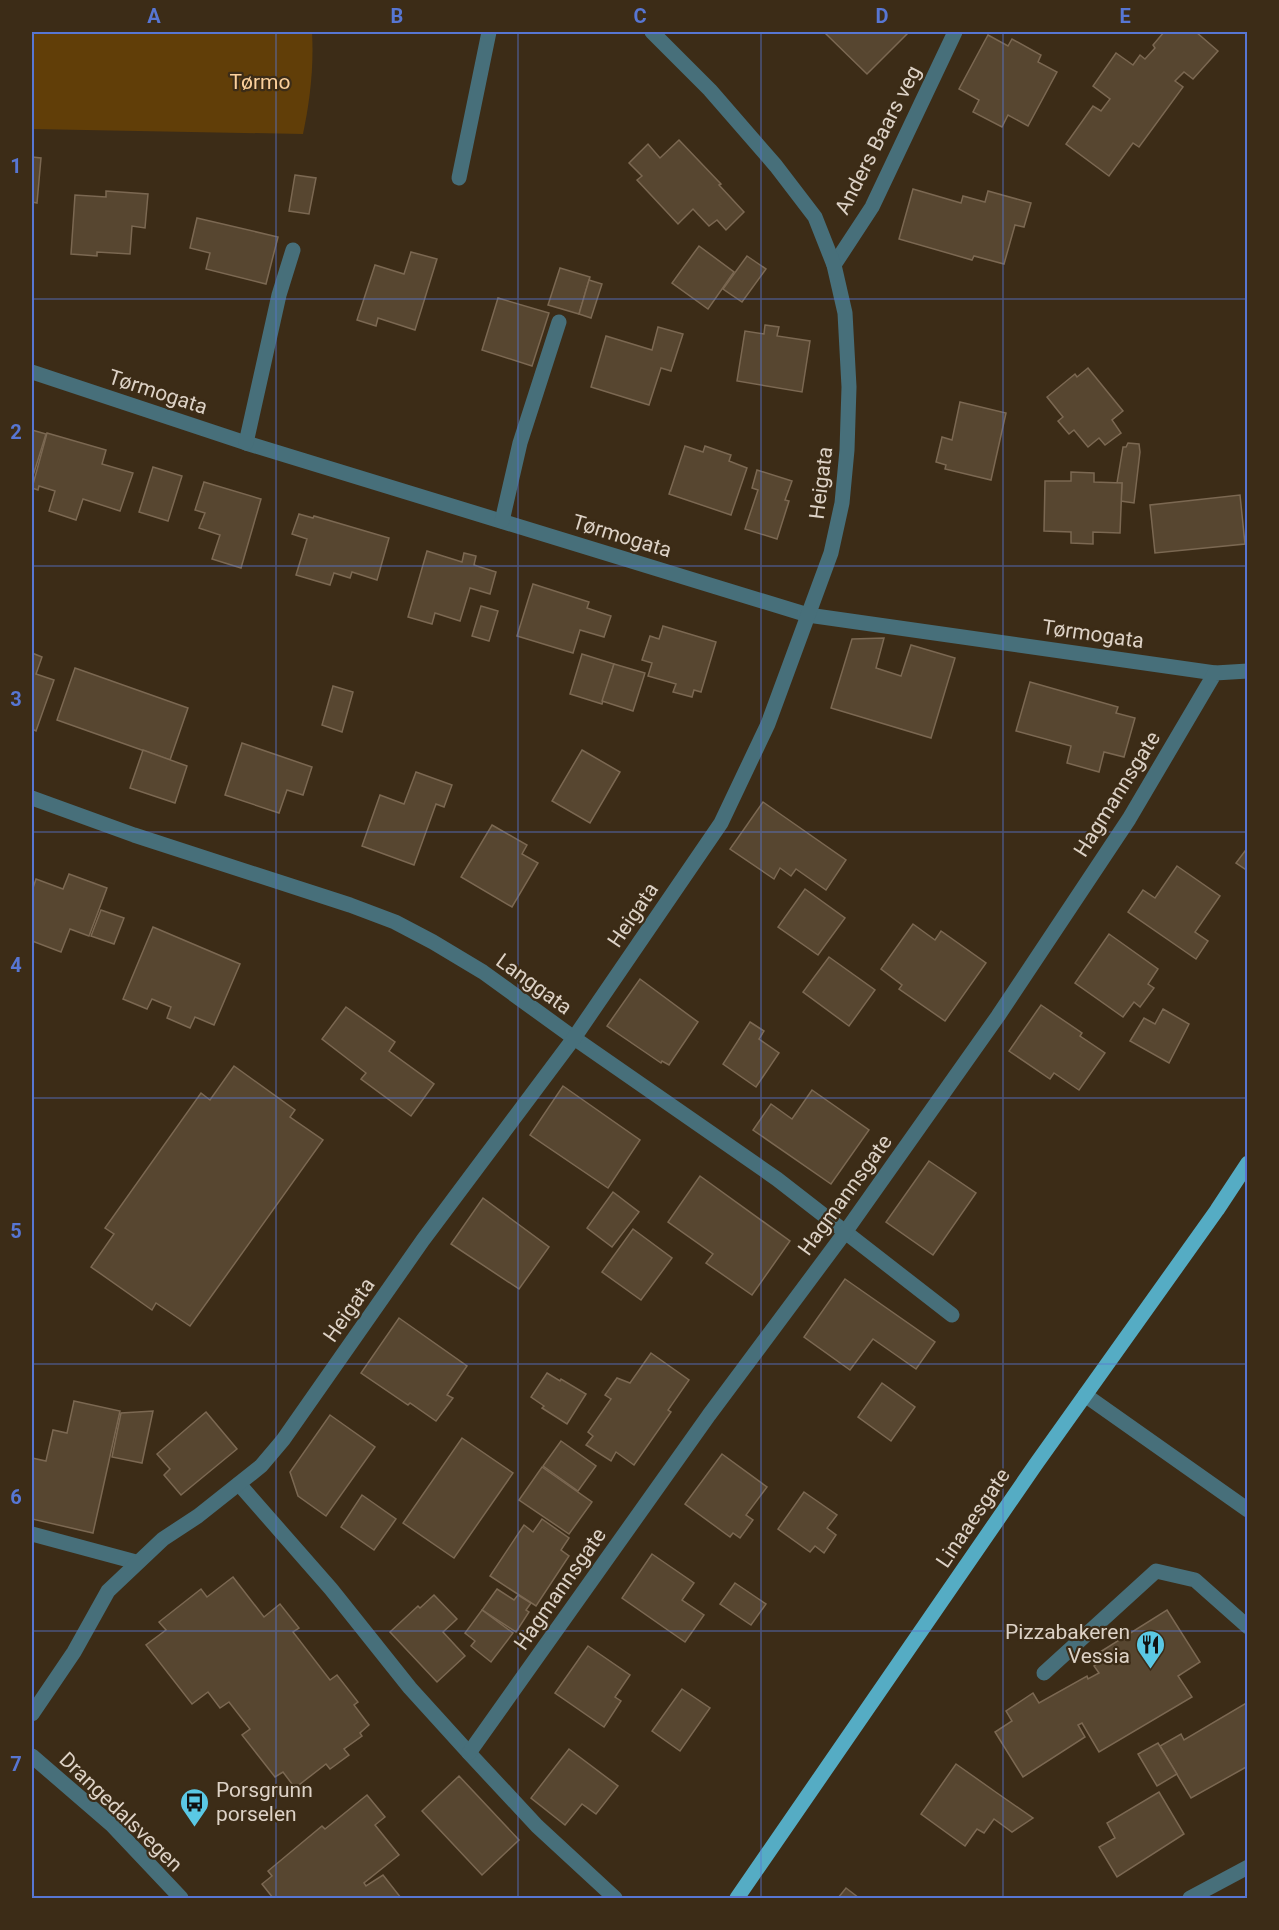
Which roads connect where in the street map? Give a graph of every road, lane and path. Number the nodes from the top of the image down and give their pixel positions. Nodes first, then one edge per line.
1 (489, 32) edge
2 (652, 32) edge
3 (955, 32) edge
4 (459, 178) dead end
5 (293, 250) dead end
6 (834, 265) junction
7 (559, 322) dead end
8 (32, 372) edge
9 (246, 443) junction
10 (502, 521) junction
11 (808, 615) junction
12 (1248, 671) edge
13 (1215, 673) junction
14 (32, 798) edge
15 (574, 1038) junction
16 (1248, 1163) edge
17 (846, 1232) junction
18 (952, 1315) dead end
19 (1085, 1395) junction
20 (239, 1484) junction
21 (1248, 1510) edge
22 (32, 1534) edge
23 (136, 1562) junction
24 (1248, 1627) edge
25 (1044, 1673) dead end
26 (32, 1714) edge
27 (469, 1753) junction
28 (32, 1756) edge
29 (1248, 1867) edge
30 (181, 1899) edge
31 (615, 1899) edge
32 (737, 1899) edge
33 (1190, 1899) edge

1 - 4 street
2 - 6 street, Heigata
3 - 6 street, Anders Baars veg
5 - 9 street
6 - 11 street, Heigata
7 - 10 street
8 - 9 street, Tørmogata
9 - 10 street, Tørmogata
10 - 11 street, Tørmogata
11 - 13 street, Tørmogata
11 - 15 street, Heigata
12 - 13 street
13 - 17 street, Hagmannsgate
14 - 15 street, Langgata
15 - 17 street, Langgata
15 - 20 street, Heigata
16 - 19 main road, Linaaesgate
17 - 18 street, Langgata
17 - 27 street, Hagmannsgate
19 - 21 street
19 - 32 main road, Linaaesgate
20 - 23 street, Heigata
20 - 27 street
22 - 23 street
23 - 26 street, Heigata
24 - 25 street
27 - 31 street
28 - 30 street, Drangedalsvegen
29 - 33 street

